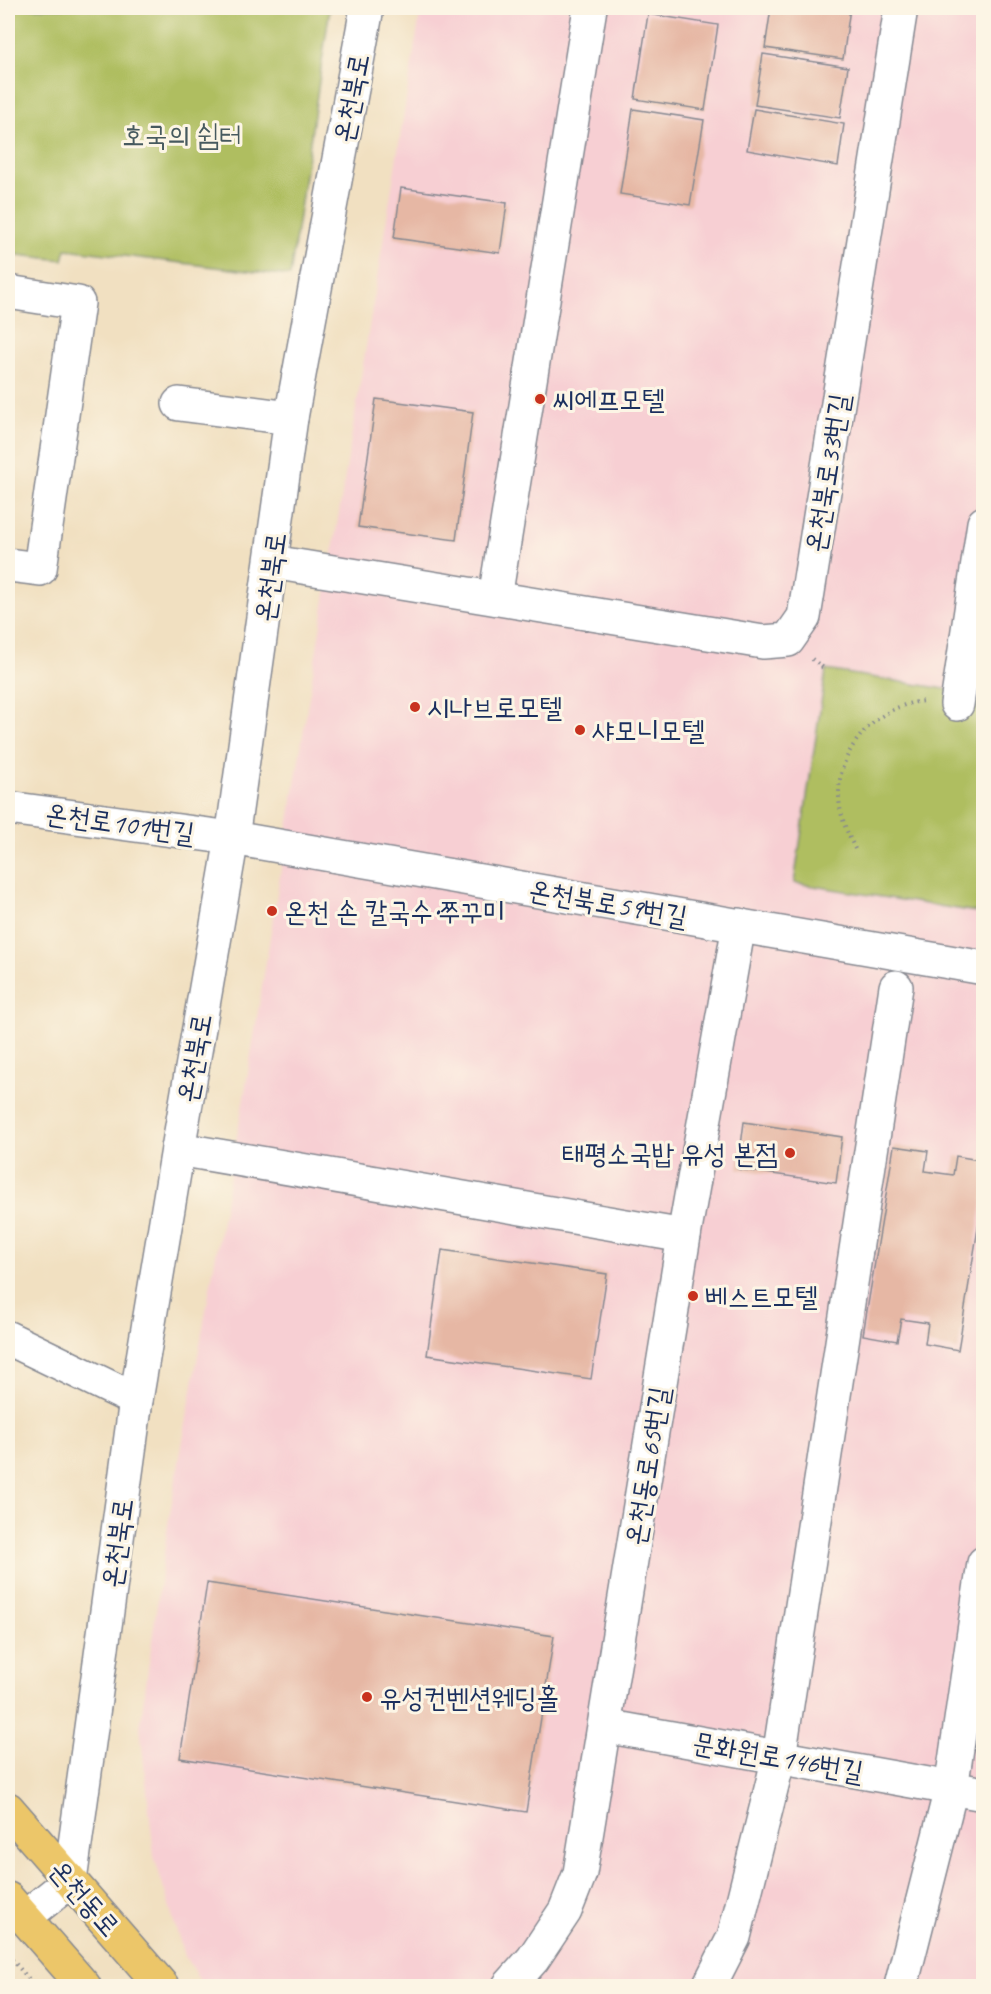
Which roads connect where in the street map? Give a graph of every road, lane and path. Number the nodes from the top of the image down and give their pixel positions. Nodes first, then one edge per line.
1 (367, 8) edge
2 (590, 8) edge
3 (901, 8) edge
4 (8, 292) edge
5 (179, 404) dead end
6 (291, 418) junction
7 (984, 523) edge
8 (272, 562) junction
9 (8, 565) edge
10 (495, 598) junction
11 (957, 704) joint
12 (8, 808) edge
13 (232, 838) junction
14 (855, 849) dead end
15 (739, 926) junction
16 (984, 968) edge
17 (896, 987) dead end
18 (178, 1149) junction
19 (684, 1236) junction
20 (8, 1338) edge
21 (136, 1400) junction
22 (984, 1563) edge
23 (605, 1726) junction
24 (778, 1757) junction
25 (951, 1789) junction
26 (984, 1794) edge
27 (8, 1809) edge
28 (70, 1881) junction
29 (16, 1909) edge
30 (8, 1955) edge
31 (35, 1986) edge
32 (84, 1986) edge
33 (162, 1986) edge
34 (509, 1986) edge
35 (709, 1986) edge
36 (901, 1986) edge

1 - 6 street, 온천북로
2 - 10 street
3 - 10 street, 온천북로33번길
4 - 9 street
5 - 6 street
6 - 8 street, 온천북로
7 - 11 street
8 - 10 street, 온천북로33번길
8 - 13 street, 온천북로
11 - 14 path
12 - 13 street, 온천로101번길
13 - 15 street, 온천북로59번길
13 - 18 street, 온천북로
15 - 16 street, 온천북로59번길
15 - 19 street, 온천동로65번길
17 - 24 street
18 - 19 street
18 - 21 street, 온천북로
19 - 23 street, 온천동로65번길
20 - 21 street
21 - 28 street, 온천북로
22 - 25 street
23 - 24 street, 문화원로146번길
23 - 34 street, 온천동로65번길
24 - 25 street, 문화원로146번길
24 - 35 street
25 - 26 street, 문화원로146번길
25 - 36 street
27 - 28 main road, 온천동로
28 - 29 street
28 - 33 main road, 온천동로
29 - 32 main road, 온천동로
30 - 31 path

